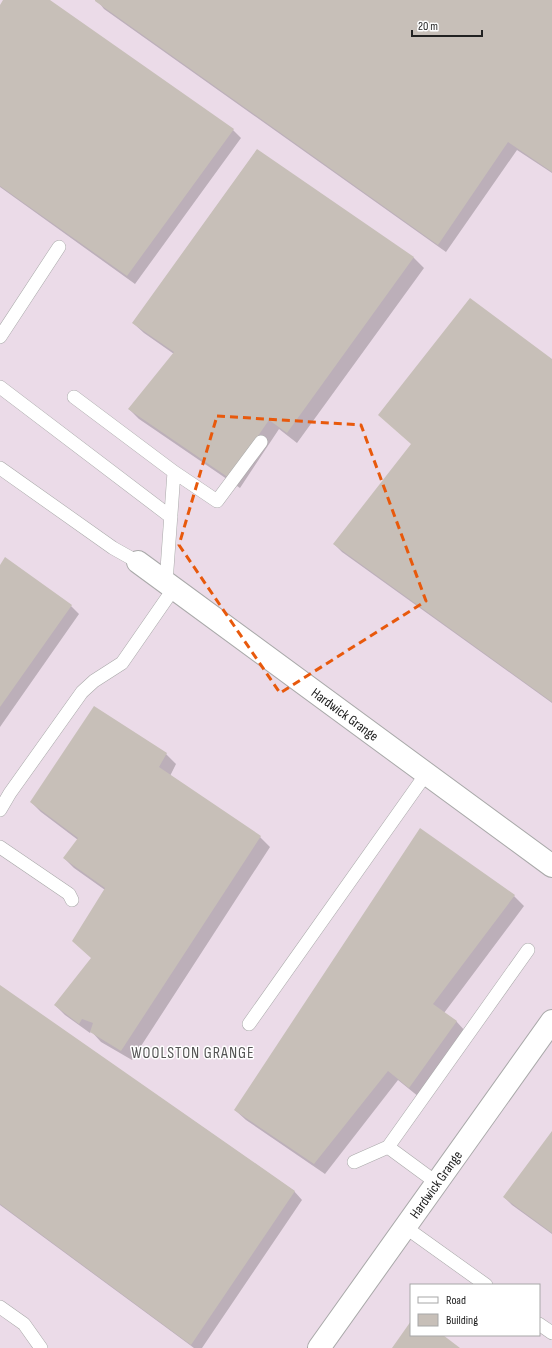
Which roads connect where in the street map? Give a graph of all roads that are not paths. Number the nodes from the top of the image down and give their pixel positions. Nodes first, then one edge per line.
1 (59, 247) dead end
2 (0, 337) edge
3 (0, 387) edge
4 (74, 397) dead end
5 (261, 442) dead end
6 (0, 468) edge
7 (174, 472) junction
8 (171, 517) junction
9 (138, 562) joint
10 (170, 585) junction
11 (426, 774) junction
12 (0, 810) edge
13 (0, 846) edge
14 (552, 866) edge
15 (72, 900) dead end
16 (528, 950) dead end
17 (249, 1024) dead end
18 (550, 1027) edge
19 (388, 1147) junction
20 (354, 1162) dead end
21 (437, 1183) junction
22 (405, 1227) junction
23 (485, 1284) edge
24 (0, 1307) edge
25 (540, 1325) edge
26 (552, 1333) edge
27 (41, 1348) edge
28 (319, 1348) edge

1 - 2 lane
3 - 8 lane
4 - 7 lane
5 - 7 lane
6 - 9 lane
7 - 8 lane
8 - 10 lane
9 - 10 street, Hardwick Grange
10 - 11 street, Hardwick Grange
10 - 12 lane
11 - 14 street, Hardwick Grange
11 - 17 lane
13 - 15 lane
16 - 19 lane
18 - 21 street, Hardwick Grange
19 - 20 lane
19 - 21 lane
21 - 22 street, Hardwick Grange
22 - 23 lane
22 - 28 street, Hardwick Grange
24 - 27 lane
25 - 26 lane

